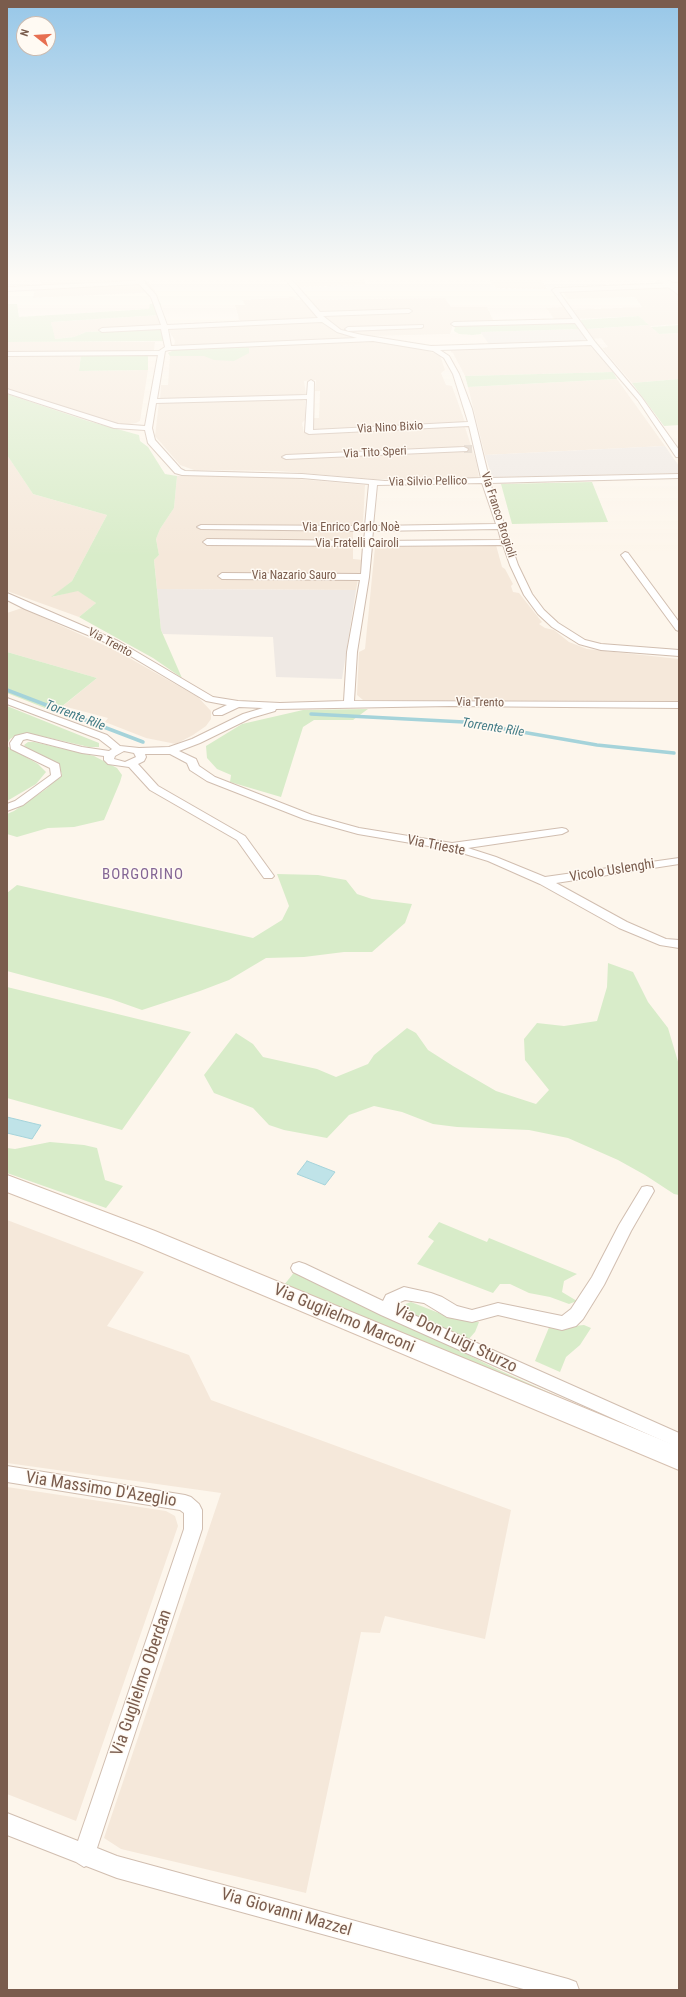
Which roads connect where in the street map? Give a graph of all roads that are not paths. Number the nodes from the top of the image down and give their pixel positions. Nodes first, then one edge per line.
1 (158, 371) edge
2 (453, 371) edge
3 (618, 371) edge
4 (311, 382) dead end
5 (7, 391) edge
6 (309, 397) junction
7 (153, 401) junction
8 (472, 424) junction
9 (148, 428) junction
10 (464, 449) tunnel mouth
11 (679, 455) edge
12 (286, 457) dead end
13 (679, 476) edge
14 (373, 482) junction
15 (486, 482) junction
16 (500, 526) junction
17 (202, 527) dead end
18 (369, 529) junction
19 (207, 542) dead end
20 (507, 542) junction
21 (368, 544) junction
22 (625, 554) dead end
23 (222, 576) dead end
24 (365, 577) junction
25 (7, 596) edge
26 (679, 628) edge
27 (679, 653) edge
28 (210, 698) junction
29 (7, 701) edge
30 (238, 704) junction
31 (349, 704) junction
32 (679, 705) edge
33 (280, 706) junction
34 (218, 711) junction
35 (243, 718) junction
36 (212, 732) junction
37 (196, 741) junction
38 (170, 750) junction
39 (114, 752) junction
40 (137, 758) junction
41 (192, 761) junction
42 (7, 808) edge
43 (562, 831) dead end
44 (453, 847) junction
45 (679, 861) edge
46 (268, 876) dead end
47 (544, 881) junction
48 (679, 944) edge
49 (7, 1183) edge
50 (647, 1191) dead end
51 (299, 1268) dead end
52 (387, 1310) junction
53 (679, 1441) edge
54 (679, 1459) edge
55 (7, 1474) edge
56 (193, 1510) joint
57 (7, 1824) edge
58 (84, 1856) junction
59 (568, 1990) edge

1 - 7 street
2 - 8 street, Via Franco Brogioli
3 - 11 street
4 - 6 street
5 - 9 street
6 - 7 street
6 - 8 street, Via Nino Bixio
7 - 9 street
8 - 15 street, Via Franco Brogioli
9 - 14 street, Via Silvio Pellico
10 - 12 street, Via Tito Speri
13 - 15 street, Via Silvio Pellico
14 - 15 street, Via Silvio Pellico
14 - 18 street
15 - 16 street, Via Franco Brogioli
16 - 18 street, Via Enrico Carlo Noè
16 - 20 street, Via Franco Brogioli
17 - 18 street, Via Enrico Carlo Noè
18 - 21 street
19 - 21 street, Via Fratelli Cairoli
20 - 21 street, Via Fratelli Cairoli
20 - 27 street, Via Franco Brogioli
21 - 24 street
22 - 26 street
23 - 24 street, Via Nazario Sauro
24 - 31 street
25 - 28 street, Via Trento
28 - 30 street, Via Trento
28 - 34 street
29 - 39 street
30 - 33 street, Via Trento
30 - 34 street, Via Trento
30 - 35 street
31 - 32 street, Via Trento
31 - 33 street, Via Trento
33 - 35 street, Via Trento
34 - 35 street
34 - 36 street
35 - 36 street, Via Trento
36 - 37 street, Via Trento
37 - 38 street, Via Trento
37 - 41 street
38 - 40 street
38 - 41 street, Via Trieste
39 - 40 street
39 - 40 street
39 - 42 street
40 - 46 street
41 - 44 street, Via Trieste
43 - 44 street
44 - 47 street, Via Trieste
45 - 47 street, Vicolo Uslenghi
47 - 48 street, Via Trieste
49 - 54 street, Via Guglielmo Marconi
50 - 52 street, Via Don Luigi Sturzo
51 - 52 street
52 - 53 street, Via Don Luigi Sturzo
55 - 56 street, Via Massimo D'Azeglio
56 - 58 street, Via Guglielmo Oberdan
57 - 58 street, Via Giovanni Mazzel
58 - 59 street, Via Giovanni Mazzel

